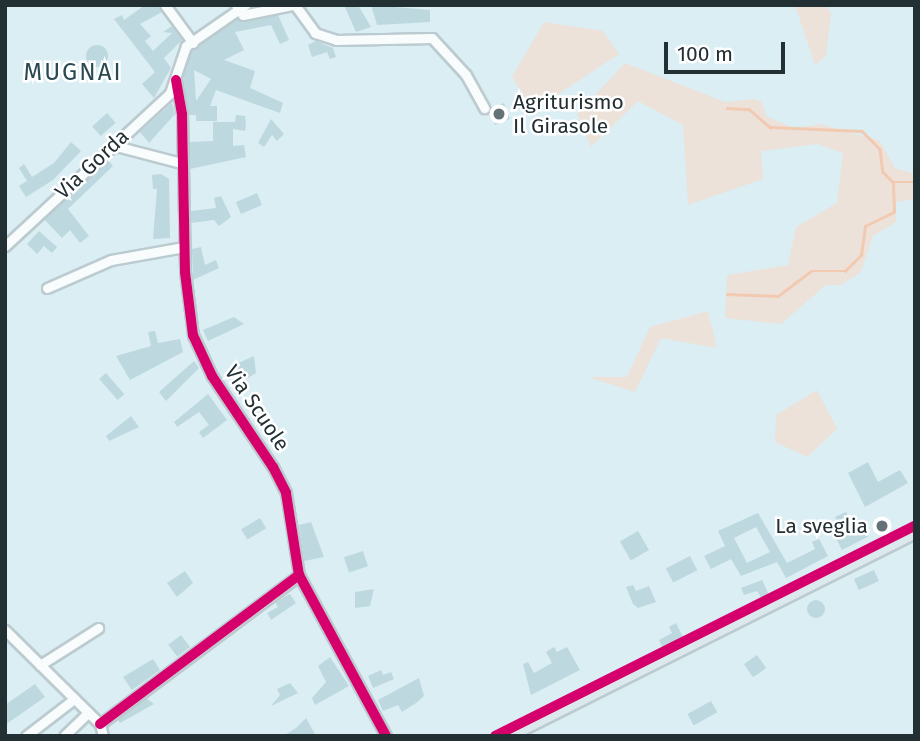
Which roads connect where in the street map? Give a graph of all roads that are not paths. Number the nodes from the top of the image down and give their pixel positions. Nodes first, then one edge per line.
1 (165, 5) edge
2 (293, 5) edge
3 (240, 7) edge
4 (193, 43) junction
5 (176, 80) junction
6 (484, 108) dead end
7 (112, 145) junction
8 (181, 163) junction
9 (5, 246) edge
10 (184, 247) junction
11 (47, 288) dead end
12 (915, 533) edge
13 (299, 575) junction
14 (98, 628) dead end
15 (5, 630) edge
16 (40, 665) junction
17 (74, 699) junction
18 (88, 713) junction
19 (100, 724) junction
20 (26, 736) edge
21 (64, 736) edge
22 (103, 736) edge
23 (386, 736) edge
24 (510, 736) edge

1 - 4 street
2 - 3 street
2 - 6 street
3 - 4 street
4 - 5 street
5 - 7 street, Via Gorda
5 - 8 street, Via Scuole
7 - 8 street
7 - 9 street, Via Gorda
8 - 10 street, Via Scuole
10 - 11 street
10 - 13 street, Via Scuole
12 - 24 main road
13 - 19 street
13 - 23 street, Via Scuole
14 - 16 street
15 - 16 street
16 - 17 street
17 - 18 street
17 - 20 street
18 - 19 street
18 - 21 street
19 - 22 street

